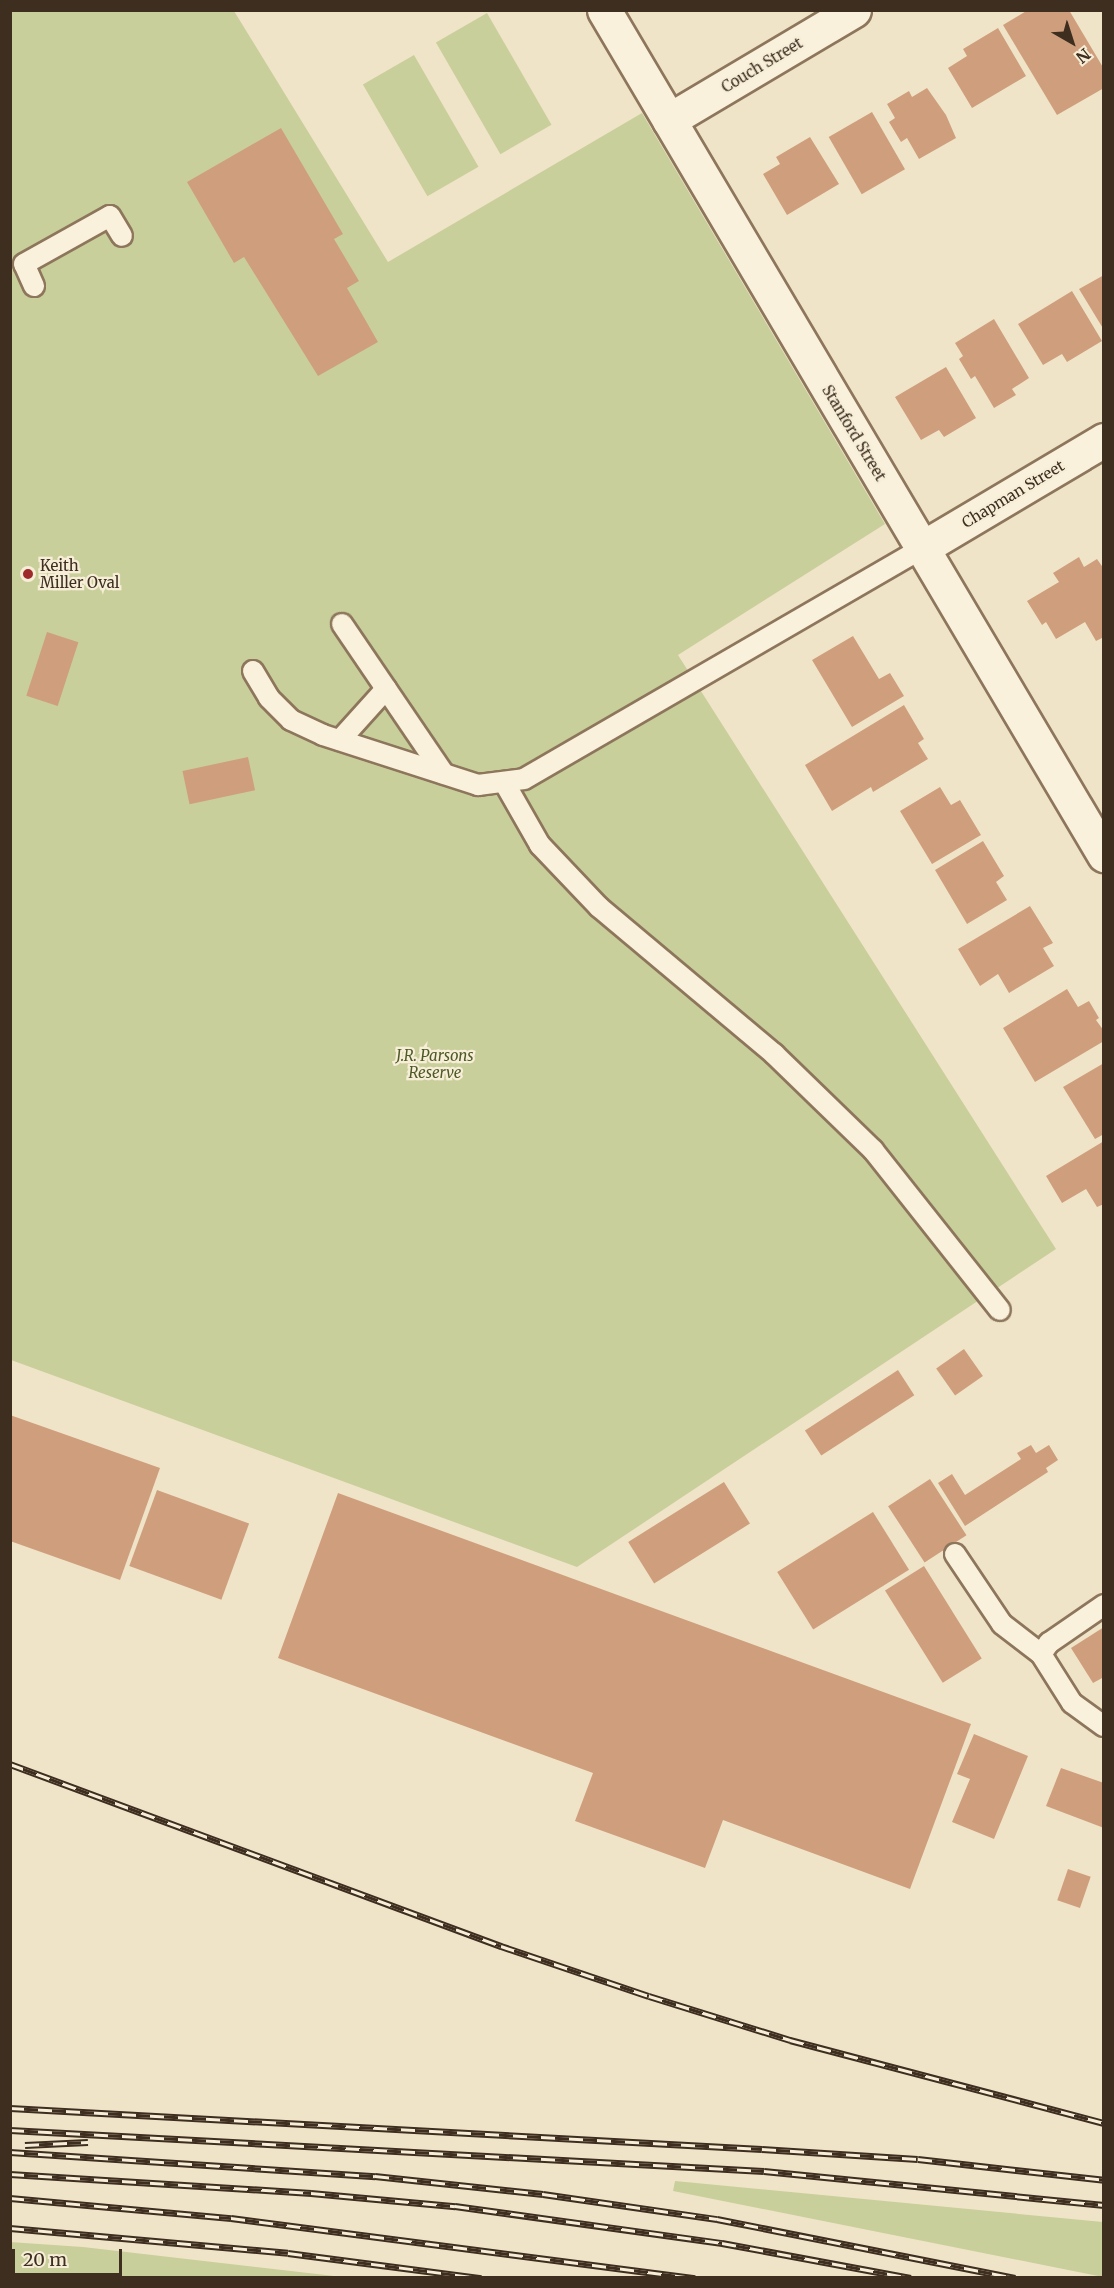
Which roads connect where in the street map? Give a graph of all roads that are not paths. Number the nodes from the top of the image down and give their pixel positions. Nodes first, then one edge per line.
1 (604, 10) edge
2 (854, 10) edge
3 (669, 120) junction
4 (122, 236) dead end
5 (34, 286) dead end
6 (1104, 440) edge
7 (922, 548) junction
8 (342, 624) dead end
9 (253, 671) dead end
10 (386, 689) junction
11 (340, 740) junction
12 (444, 774) junction
13 (504, 782) junction
14 (1104, 855) edge
15 (1000, 1310) dead end
16 (955, 1554) dead end
17 (1104, 1605) edge
18 (1041, 1654) junction
19 (1104, 1726) edge

1 - 3 street, Stanford Street
2 - 3 street, Couch Street
3 - 7 street, Stanford Street
4 - 5 lane
6 - 7 street, Chapman Street
7 - 13 lane
7 - 14 street, Stanford Street
8 - 10 lane
9 - 11 lane
10 - 11 lane
10 - 12 lane
11 - 12 lane
12 - 13 lane
13 - 15 lane
16 - 18 lane
17 - 18 lane
18 - 19 lane

